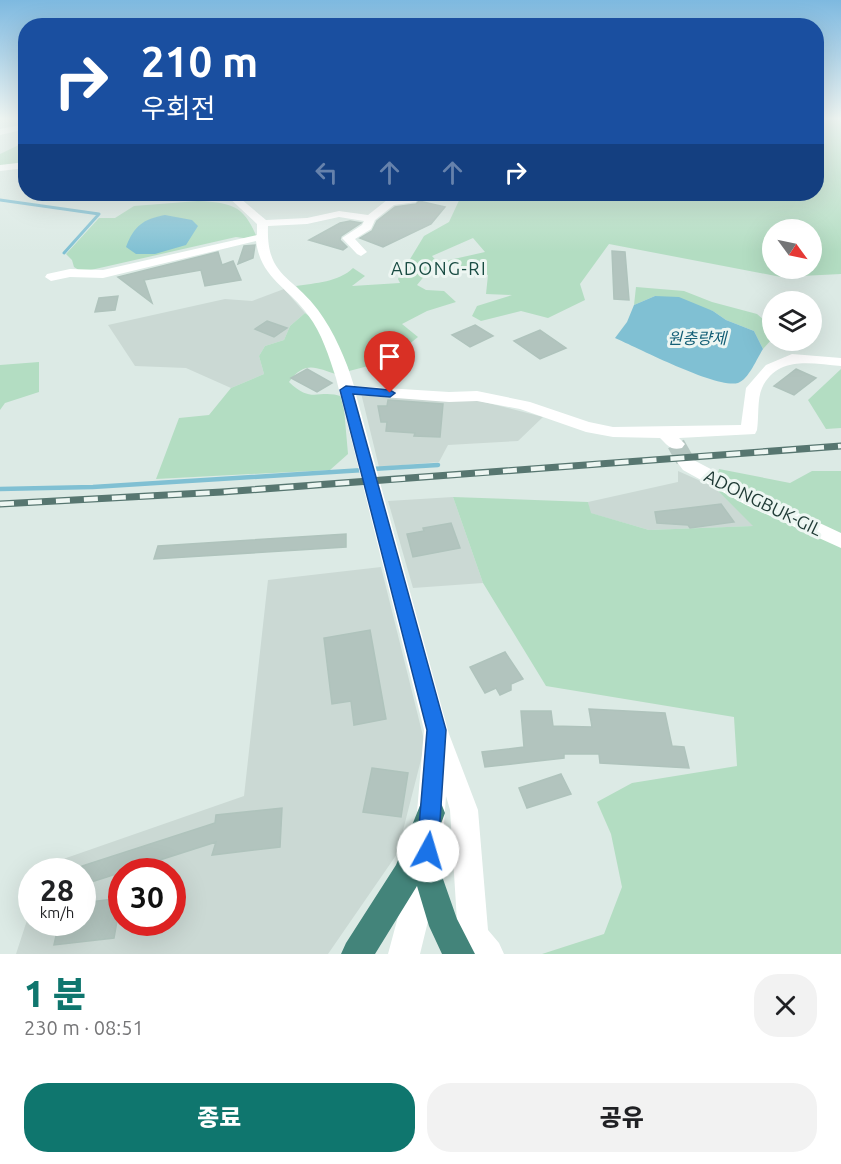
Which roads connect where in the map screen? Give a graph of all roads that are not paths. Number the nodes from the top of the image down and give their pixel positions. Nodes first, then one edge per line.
1 (18, 166) edge
2 (0, 168) edge
3 (236, 201) edge
4 (406, 201) edge
5 (370, 219) junction
6 (262, 230) junction
7 (361, 252) dead end
8 (51, 277) dead end
9 (841, 362) edge
10 (346, 390) junction
11 (686, 462) tunnel mouth
12 (841, 541) edge
13 (437, 730) junction
14 (431, 813) junction
15 (426, 869) junction
16 (357, 954) edge
17 (404, 954) edge
18 (459, 954) edge
19 (488, 954) edge

1 - 2 street
3 - 6 street
4 - 5 street
5 - 6 street
5 - 7 street
6 - 8 street
6 - 10 street
9 - 10 street
10 - 13 street
11 - 12 street, ADONGBUK-GIL
13 - 14 street
13 - 19 street
14 - 15 street
14 - 16 highway
15 - 17 street
15 - 18 highway

